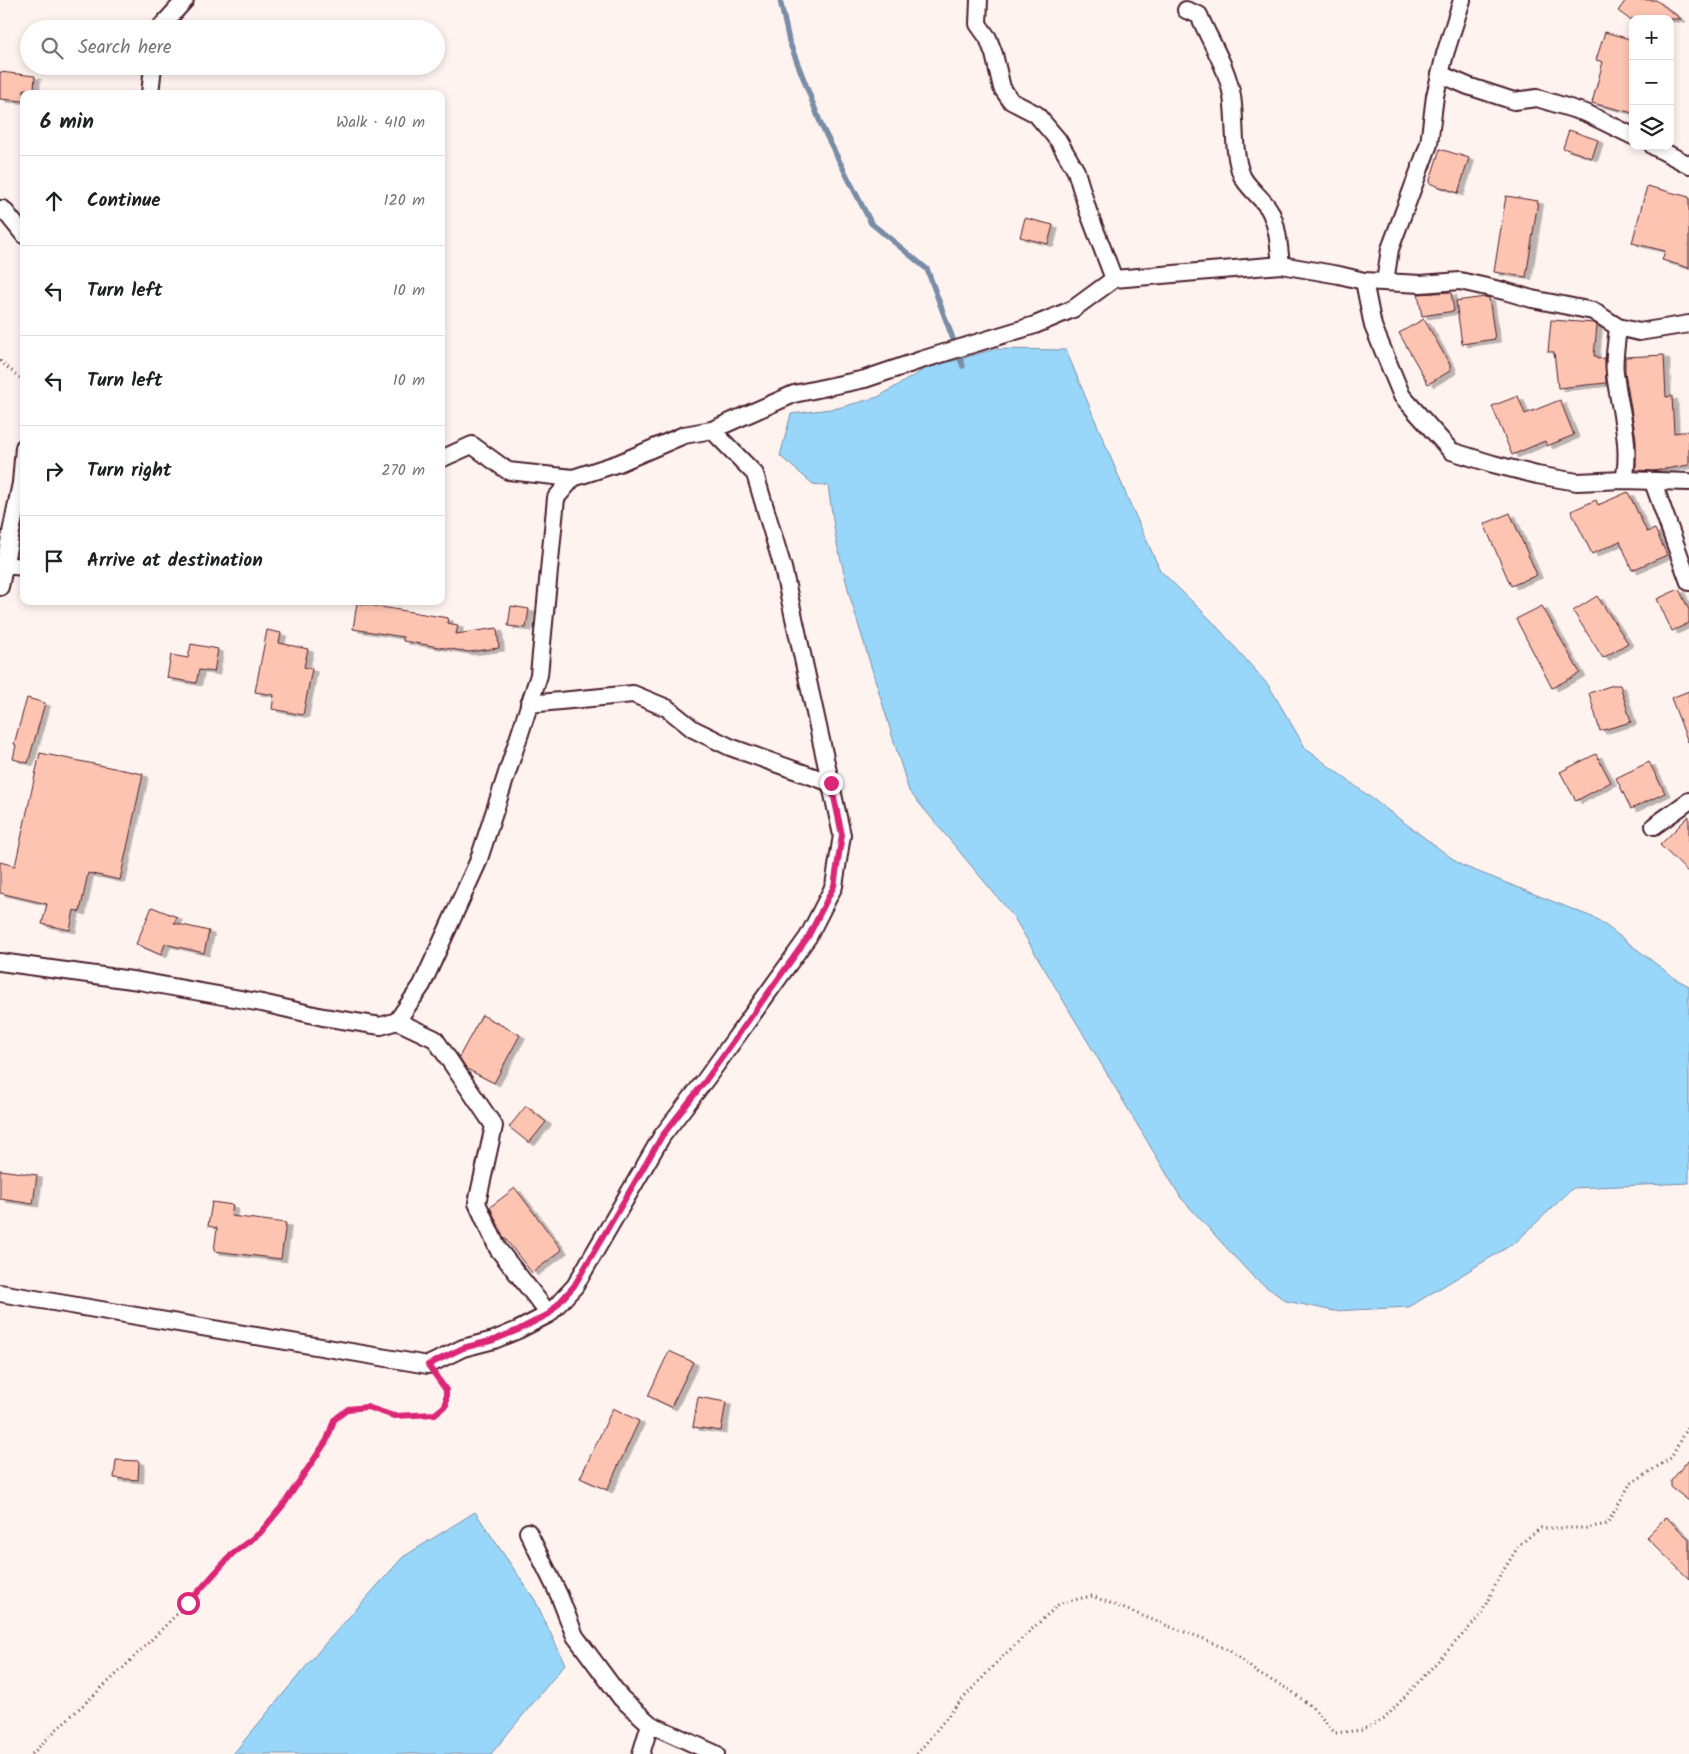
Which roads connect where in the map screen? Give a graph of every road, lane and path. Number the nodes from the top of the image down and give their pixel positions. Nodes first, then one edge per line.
1 (185, 0) edge
2 (979, 0) edge
3 (1462, 0) edge
4 (1186, 10) dead end
5 (167, 20) edge
6 (1440, 74) junction
7 (152, 75) edge
8 (150, 90) edge
9 (1629, 134) edge
10 (1661, 150) edge
11 (1689, 165) edge
12 (0, 209) edge
13 (20, 230) edge
14 (1281, 265) junction
15 (1114, 279) junction
16 (1364, 281) junction
17 (1385, 282) junction
18 (1689, 324) edge
19 (1618, 327) junction
20 (0, 361) edge
21 (20, 378) edge
22 (712, 430) junction
23 (445, 458) edge
24 (573, 478) junction
25 (1624, 480) junction
26 (1653, 482) junction
27 (1689, 482) edge
28 (20, 488) edge
29 (4, 565) junction
30 (20, 567) edge
31 (1689, 582) edge
32 (0, 587) edge
33 (529, 704) junction
34 (831, 783) junction
35 (1689, 802) edge
36 (1654, 826) dead end
37 (0, 962) edge
38 (397, 1021) junction
39 (0, 1293) edge
40 (549, 1314) junction
41 (428, 1365) junction
42 (1689, 1423) edge
43 (528, 1532) dead end
44 (650, 1724) junction
45 (32, 1754) edge
46 (641, 1754) edge
47 (716, 1754) edge
48 (917, 1754) edge

1 - 5 street
2 - 15 street
3 - 6 street
4 - 14 street
6 - 9 street
6 - 17 street
7 - 8 street
10 - 11 street
12 - 13 street
14 - 15 street
14 - 16 street
15 - 22 street
16 - 17 street
16 - 25 street
17 - 19 street
18 - 19 street
19 - 25 street
20 - 21 path
22 - 24 street
22 - 34 street
23 - 24 street
24 - 33 street
25 - 26 street
26 - 27 street
26 - 31 street
28 - 29 street
29 - 30 street
29 - 32 street
33 - 34 street
33 - 38 street
34 - 40 street
35 - 36 street
37 - 38 street
38 - 40 street
39 - 41 street
40 - 41 street
41 - 45 path
42 - 48 path
43 - 44 street
44 - 46 street
44 - 47 street

